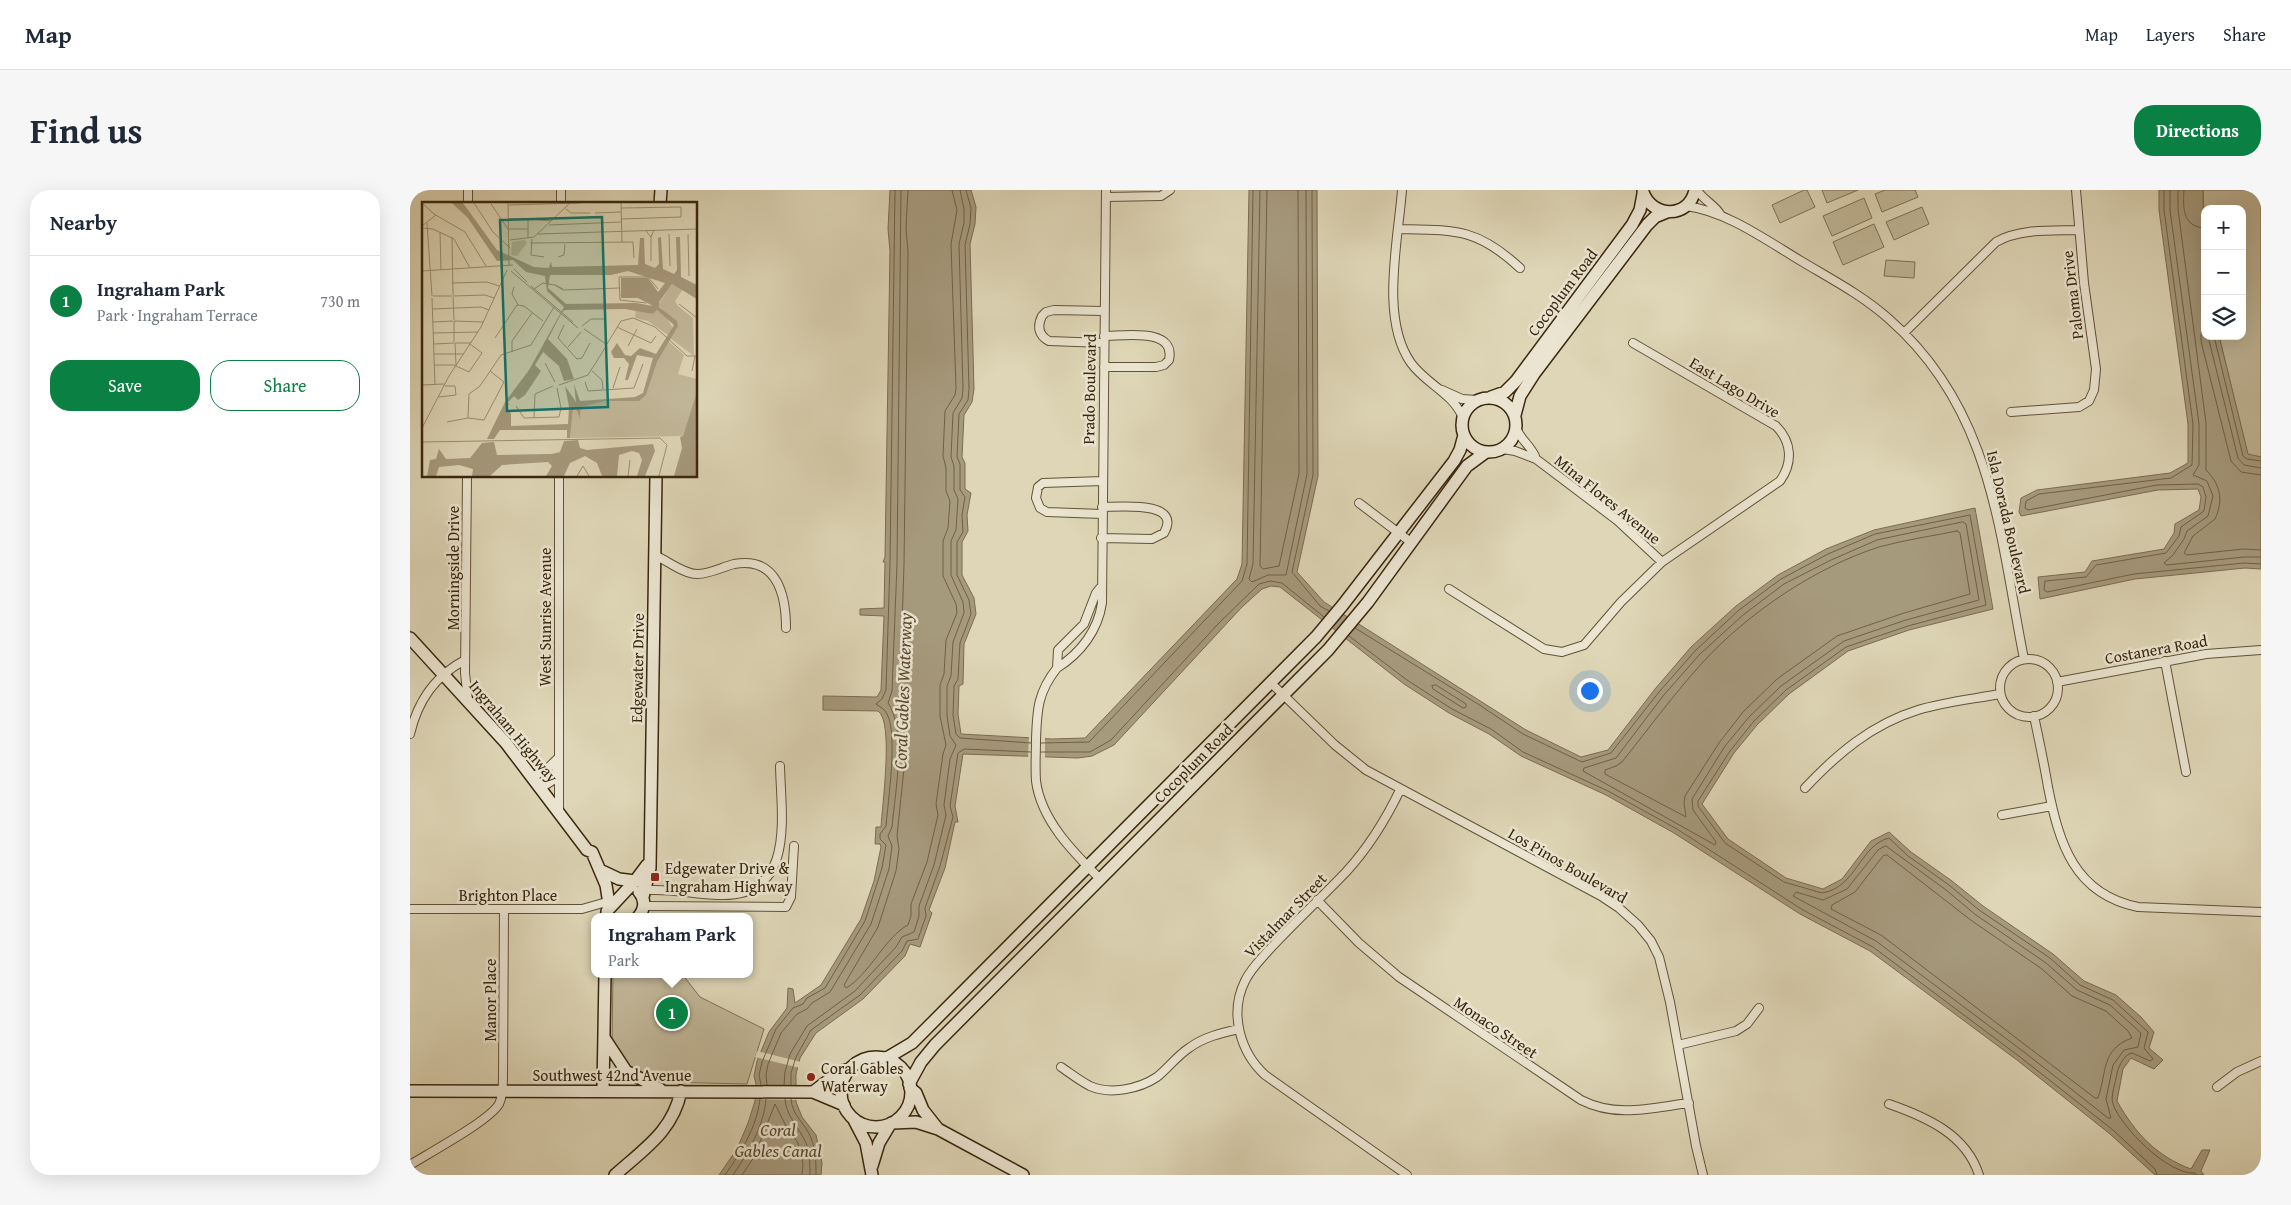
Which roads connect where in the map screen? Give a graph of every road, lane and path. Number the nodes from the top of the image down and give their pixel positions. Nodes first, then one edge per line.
1 (1170, 190) edge
2 (1402, 190) edge
3 (1696, 190) edge
4 (2076, 190) edge
5 (1643, 192) edge
6 (1106, 193) edge
7 (1686, 206) junction
8 (1667, 212) junction
9 (1720, 214) junction
10 (1399, 229) junction
11 (2079, 230) junction
12 (1520, 268) dead end
13 (1104, 311) junction
14 (1904, 333) junction
15 (1104, 339) junction
16 (1634, 344) dead end
17 (1104, 367) junction
18 (1442, 390) junction
19 (1491, 397) junction
20 (1478, 400) junction
21 (2011, 412) dead end
22 (1515, 415) junction
23 (1463, 418) junction
24 (1517, 430) junction
25 (1464, 435) junction
26 (1502, 449) junction
27 (1486, 452) junction
28 (1536, 459) junction
29 (467, 478) edge
30 (559, 478) edge
31 (656, 478) edge
32 (1102, 481) junction
33 (1359, 503) dead end
34 (1102, 510) junction
35 (1398, 533) junction
36 (1101, 538) junction
37 (1412, 543) junction
38 (654, 555) junction
39 (1662, 562) junction
40 (1100, 588) junction
41 (1449, 589) dead end
42 (786, 628) dead end
43 (410, 638) edge
44 (2261, 650) edge
45 (2024, 659) junction
46 (466, 660) junction
47 (2165, 661) junction
48 (1057, 668) junction
49 (465, 672) junction
50 (443, 674) junction
51 (2057, 682) junction
52 (1271, 683) junction
53 (452, 684) junction
54 (2000, 694) junction
55 (1284, 696) junction
56 (468, 701) junction
57 (2034, 716) junction
58 (410, 734) edge
59 (558, 762) junction
60 (780, 766) dead end
61 (2186, 772) dead end
62 (533, 778) junction
63 (541, 788) junction
64 (1806, 788) dead end
65 (1400, 790) junction
66 (2052, 806) junction
67 (559, 811) junction
68 (2002, 815) dead end
69 (794, 846) dead end
70 (587, 850) junction
71 (1088, 867) junction
72 (602, 871) junction
73 (1100, 879) junction
74 (624, 891) junction
75 (643, 892) junction
76 (1317, 900) junction
77 (504, 909) junction
78 (410, 910) edge
79 (607, 911) edge
80 (2261, 912) edge
81 (639, 913) edge
82 (605, 978) edge
83 (1759, 1008) dead end
84 (1239, 1029) junction
85 (604, 1038) junction
86 (1678, 1045) junction
87 (886, 1059) junction
88 (2261, 1061) edge
89 (1061, 1066) dead end
90 (850, 1069) junction
91 (910, 1086) junction
92 (2217, 1087) dead end
93 (603, 1090) junction
94 (410, 1091) edge
95 (502, 1091) junction
96 (663, 1091) junction
97 (681, 1091) junction
98 (808, 1092) junction
99 (1688, 1103) junction
100 (1889, 1104) dead end
101 (844, 1105) junction
102 (854, 1118) junction
103 (892, 1123) junction
104 (938, 1129) junction
105 (410, 1165) edge
106 (872, 1171) edge
107 (615, 1175) edge
108 (1022, 1175) edge
109 (1407, 1175) edge
110 (1703, 1175) edge
111 (1979, 1175) edge

1 - 6 street
2 - 10 street
3 - 7 street
3 - 9 street, Isla Dorada Boulevard
4 - 11 street, Paloma Drive
5 - 8 street
5 - 19 street, Cocoplum Road
6 - 13 street, Prado Boulevard
7 - 8 street, Cocoplum Road
7 - 9 street, Isla Dorada Boulevard
8 - 22 street, Cocoplum Road
9 - 14 street, Isla Dorada Boulevard
10 - 12 street
10 - 18 street
11 - 14 street
11 - 21 street, Paloma Drive
13 - 15 street, Prado Boulevard
13 - 15 street
14 - 45 street, Isla Dorada Boulevard
15 - 17 street, Prado Boulevard
15 - 17 street
16 - 39 street, East Lago Drive
17 - 32 street, Prado Boulevard
18 - 20 street
18 - 23 street
19 - 20 street, Cocoplum Road
19 - 22 street
20 - 23 street
22 - 24 street, Cocoplum Road
23 - 25 street, Cocoplum Road
24 - 26 street
24 - 28 street
25 - 27 street
25 - 35 street, Cocoplum Road
26 - 27 street, Cocoplum Road
26 - 28 street
27 - 37 street, Cocoplum Road
28 - 39 street, Mina Flores Avenue
29 - 46 street, Morningside Drive
30 - 59 street, West Sunrise Avenue
31 - 38 street, Edgewater Drive
32 - 34 street, Prado Boulevard
32 - 34 street
33 - 35 street
34 - 36 street, Prado Boulevard
34 - 36 street
35 - 37 street
35 - 52 street, Cocoplum Road
36 - 40 street, Prado Boulevard
37 - 55 street, Cocoplum Road
38 - 42 street
38 - 75 street, Edgewater Drive
39 - 41 street, East Lago Drive
40 - 48 street, Prado Boulevard
40 - 48 street, Prado Boulevard
43 - 50 street, Ingraham Highway
44 - 47 street, Costanera Road
45 - 51 street
45 - 54 street
46 - 49 street, Morningside Drive
46 - 50 street
47 - 51 street, Costanera Road
47 - 61 street
48 - 71 street, Prado Boulevard
49 - 53 street
49 - 56 street, Morningside Drive
50 - 53 street, Ingraham Highway
50 - 58 street
51 - 57 street
52 - 55 street, Los Pinos Boulevard
52 - 71 street, Cocoplum Road
53 - 56 street, Ingraham Highway
54 - 57 street
54 - 64 street
55 - 65 street, Los Pinos Boulevard
55 - 73 street, Cocoplum Road
56 - 62 street, Ingraham Highway
57 - 66 street
59 - 62 street
59 - 63 street
59 - 67 street, West Sunrise Avenue
60 - 75 street
62 - 63 street, Ingraham Highway
63 - 67 street, Ingraham Highway
65 - 76 street, Vistalmar Street
65 - 86 street, Los Pinos Boulevard
66 - 68 street
66 - 80 street
67 - 70 street, Ingraham Highway
69 - 75 street
70 - 72 street, Ingraham Highway
70 - 79 street, Ingraham Highway
71 - 73 street, Prado Boulevard
71 - 87 street, Cocoplum Road
72 - 75 street
72 - 79 street, Ingraham Highway
73 - 91 street, Cocoplum Road
74 - 75 street, Edgewater Drive
74 - 75 street
74 - 79 street, Edgewater Drive
75 - 81 street
76 - 84 street, Vistalmar Street
76 - 99 street, Monaco Street
77 - 78 street, Brighton Place
77 - 79 street, Brighton Place
77 - 95 street, Manor Place
82 - 85 street
83 - 86 street
84 - 89 street
84 - 109 street, Vistalmar Street
85 - 93 street
85 - 96 street
86 - 99 street, Los Pinos Boulevard
87 - 90 street
87 - 91 street
88 - 92 street
90 - 98 street
90 - 101 street
91 - 103 street
91 - 104 street
93 - 95 street, Southwest 42nd Avenue
93 - 96 street, Southwest 42nd Avenue
94 - 95 street, Southwest 42nd Avenue
95 - 105 street
96 - 97 street, Southwest 42nd Avenue
97 - 98 street, Southwest 42nd Avenue
97 - 107 street
98 - 101 street, Southwest 42nd Avenue
99 - 110 street, Los Pinos Boulevard
100 - 111 street
101 - 102 street
102 - 103 street
102 - 106 street
103 - 104 street
103 - 106 street
104 - 108 street

